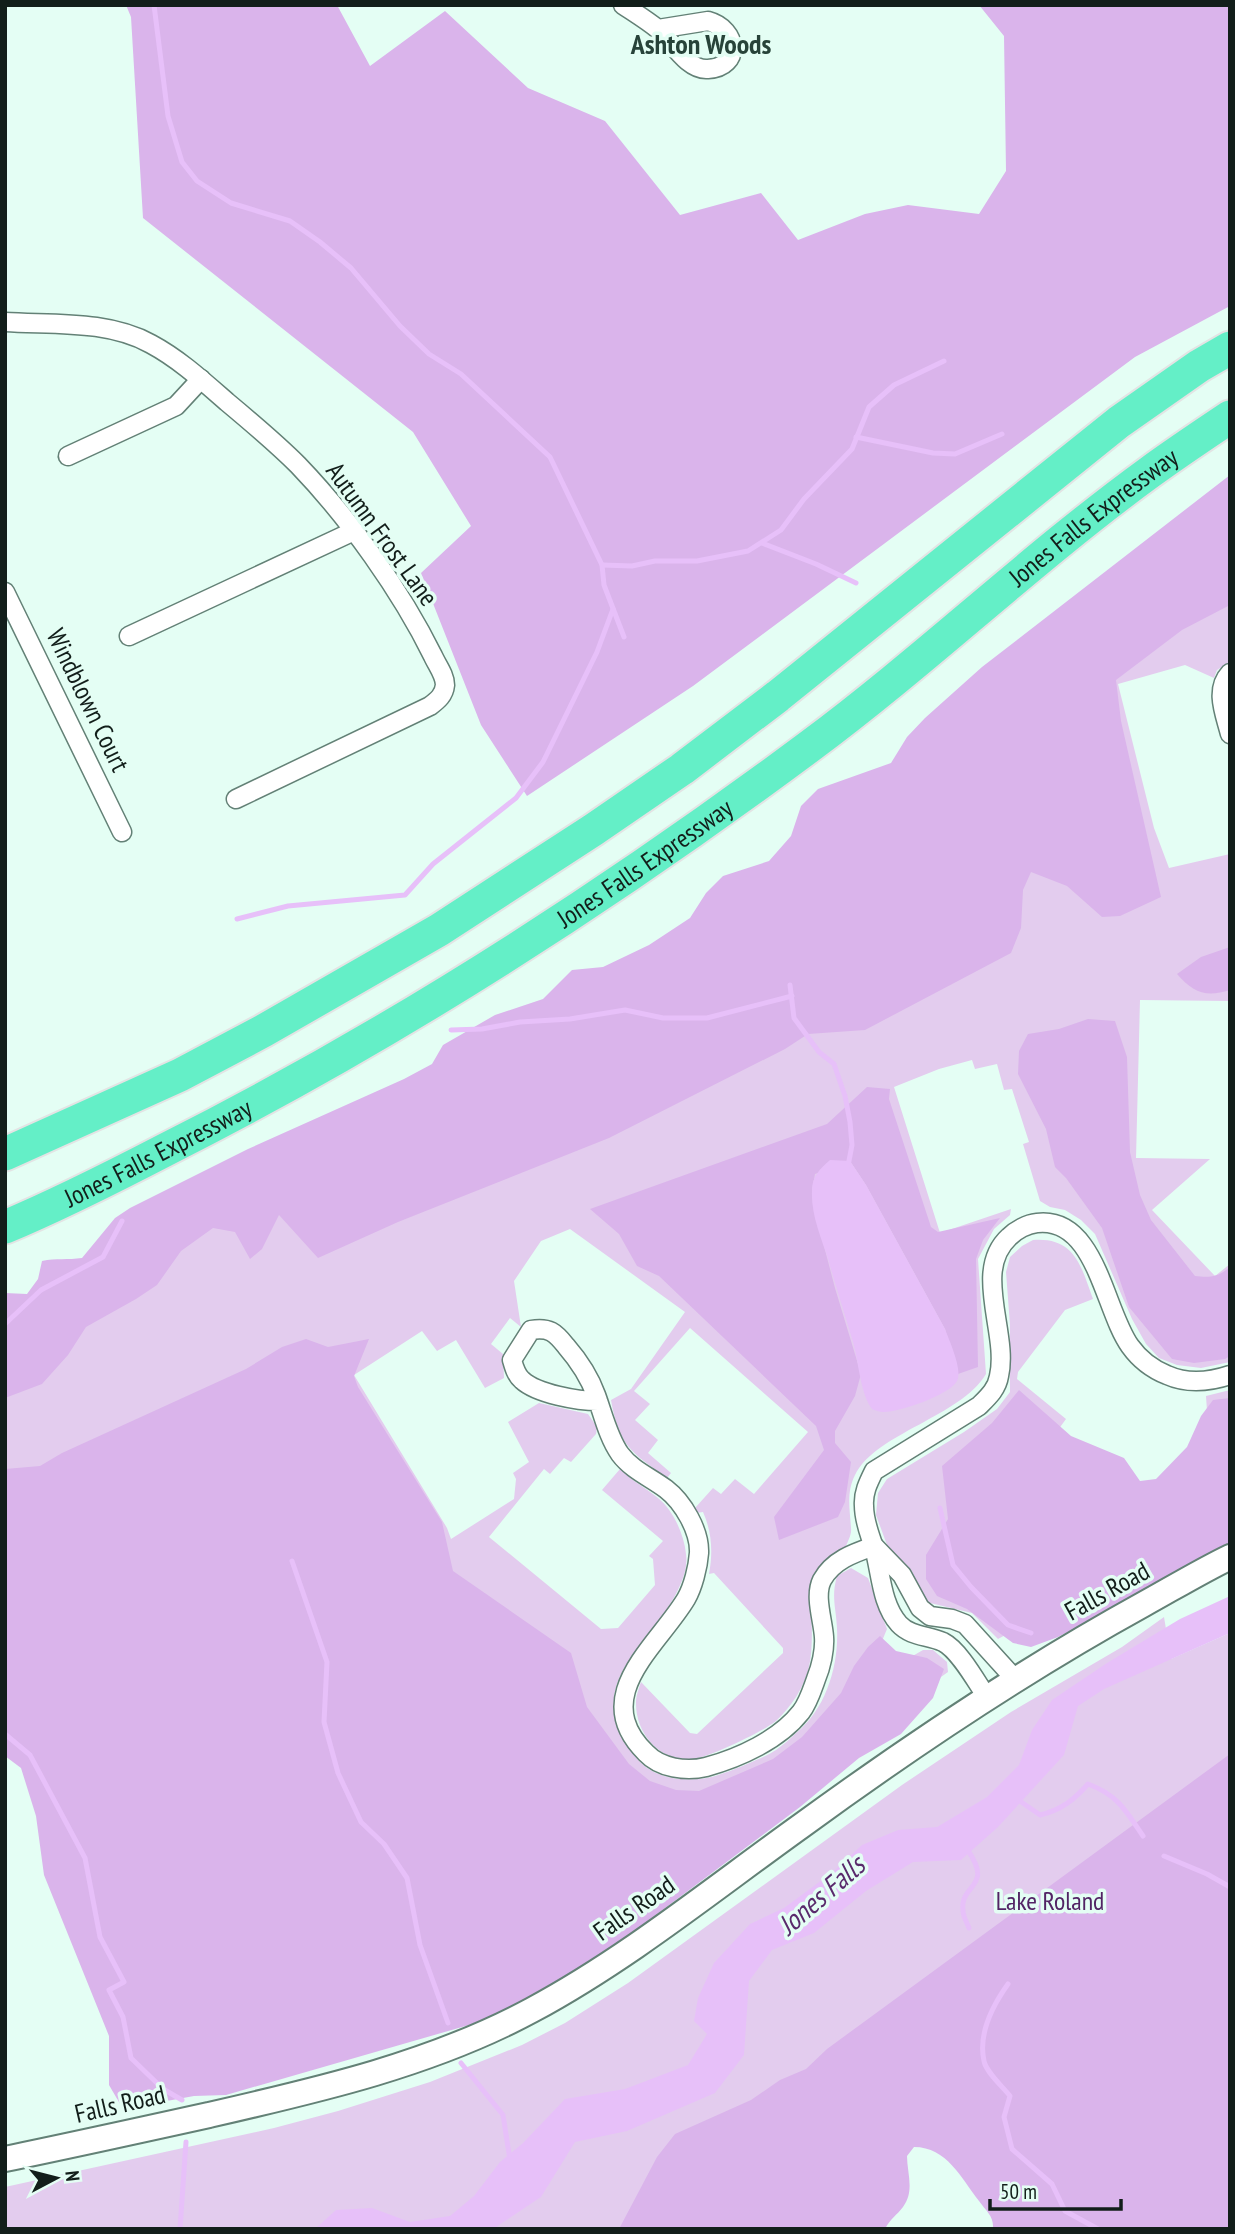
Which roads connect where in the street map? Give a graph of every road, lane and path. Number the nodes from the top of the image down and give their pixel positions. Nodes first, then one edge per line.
1 (623, 5) edge
2 (658, 29) dead end
3 (5, 322) edge
4 (1230, 348) edge
5 (201, 379) junction
6 (1230, 417) edge
7 (68, 456) dead end
8 (354, 531) junction
9 (5, 592) edge
10 (129, 636) dead end
11 (1230, 673) edge
12 (1230, 734) edge
13 (236, 799) dead end
14 (122, 832) dead end
15 (5, 1154) edge
16 (5, 1227) edge
17 (1230, 1375) edge
18 (598, 1401) junction
19 (874, 1546) junction
20 (1230, 1557) edge
21 (1014, 1678) junction
22 (986, 1696) junction
23 (5, 2159) edge

1 - 2 street
3 - 5 street, Autumn Frost Lane
4 - 15 highway
5 - 7 street
5 - 8 street, Autumn Frost Lane
6 - 16 highway, Jones Falls Expressway
8 - 10 street
8 - 13 street, Autumn Frost Lane
9 - 14 street, Windblown Court
11 - 12 street
17 - 19 street
18 - 18 street
18 - 19 street
19 - 21 street
19 - 22 street
20 - 21 main road, Falls Road
21 - 22 main road, Falls Road
22 - 23 main road, Falls Road

